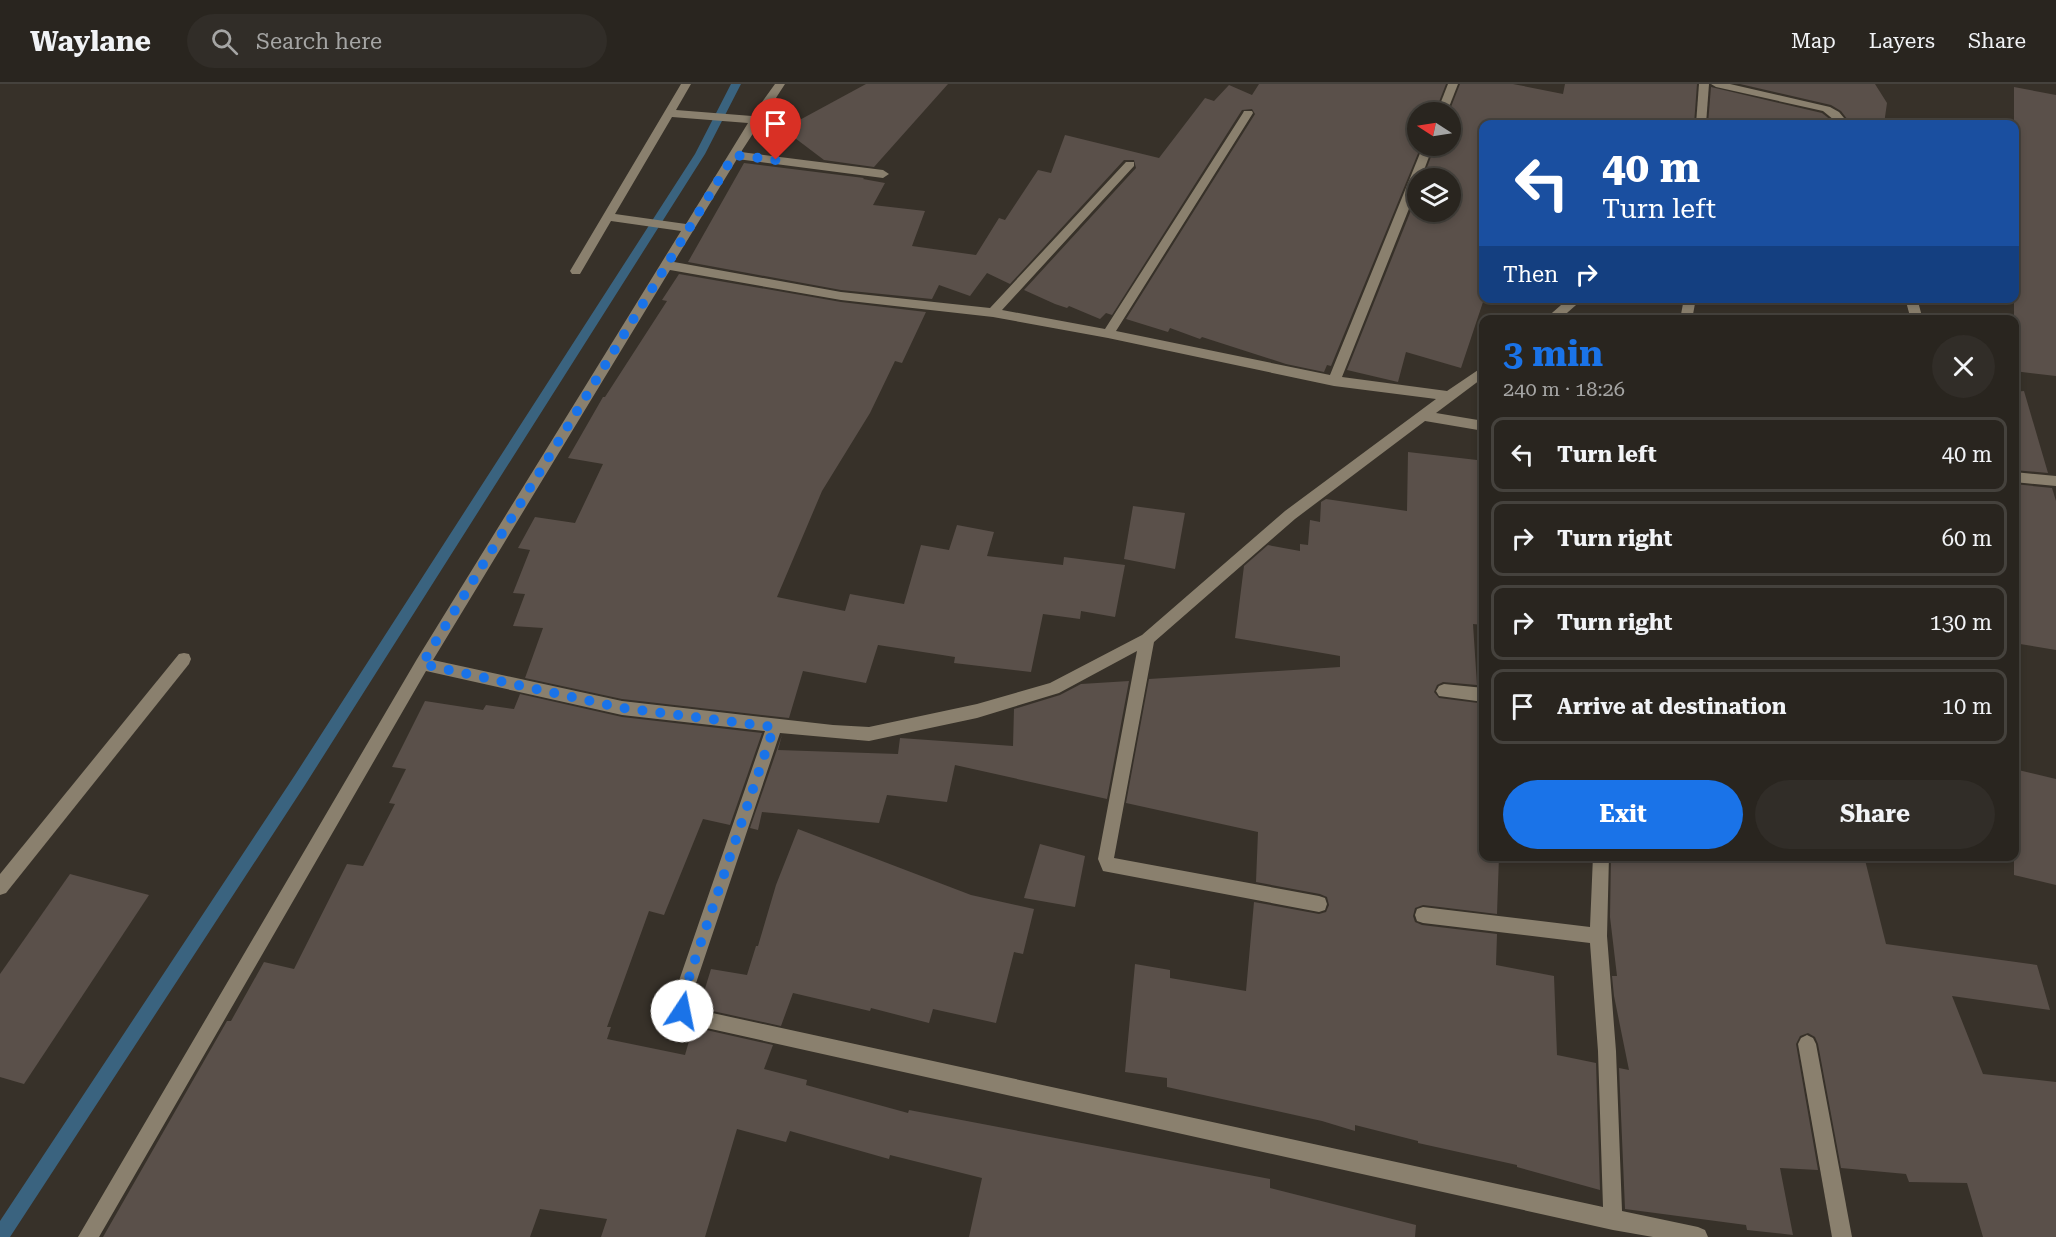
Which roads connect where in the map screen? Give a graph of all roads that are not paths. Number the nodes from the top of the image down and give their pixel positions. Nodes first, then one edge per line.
1 (686, 84) edge
2 (780, 84) edge
3 (1453, 84) edge
4 (1704, 84) edge
5 (1716, 84) edge
6 (1446, 102) edge
7 (669, 113) junction
8 (1248, 113) dead end
9 (754, 120) junction
10 (1701, 120) edge
11 (1840, 120) edge
12 (734, 155) junction
13 (1424, 156) edge
14 (1130, 164) dead end
15 (882, 174) dead end
16 (608, 217) junction
17 (690, 228) junction
18 (666, 265) junction
19 (576, 271) dead end
20 (1572, 303) edge
21 (993, 313) junction
22 (1556, 315) edge
23 (1108, 334) junction
24 (1479, 374) edge
25 (1334, 381) junction
26 (1448, 396) junction
27 (1424, 416) junction
28 (1479, 425) edge
29 (2019, 477) edge
30 (2056, 481) edge
31 (1147, 639) junction
32 (184, 659) dead end
33 (422, 664) junction
34 (1444, 690) dead end
35 (1479, 694) edge
36 (774, 727) junction
37 (1601, 861) edge
38 (0, 887) edge
39 (1319, 904) dead end
40 (1423, 915) dead end
41 (1598, 936) junction
42 (1807, 1044) dead end
43 (1613, 1220) junction
44 (88, 1237) edge
45 (1698, 1237) edge
46 (1842, 1237) edge

1 - 7 street
2 - 9 street
3 - 6 street
4 - 10 street
5 - 11 street
7 - 9 street
7 - 16 street
8 - 23 street
9 - 12 street
12 - 15 street
12 - 17 street
13 - 25 street
14 - 21 street
16 - 17 street
16 - 19 street
17 - 18 street
18 - 21 street
18 - 33 street
20 - 22 street
21 - 23 street
23 - 25 street
24 - 26 street
25 - 26 street
26 - 27 street
27 - 28 street
27 - 31 street
29 - 30 street
31 - 36 street
31 - 39 street
32 - 38 street
33 - 36 street
33 - 44 street
34 - 35 street
36 - 43 street
37 - 41 street
40 - 41 street
41 - 43 street
42 - 46 street
43 - 45 street

